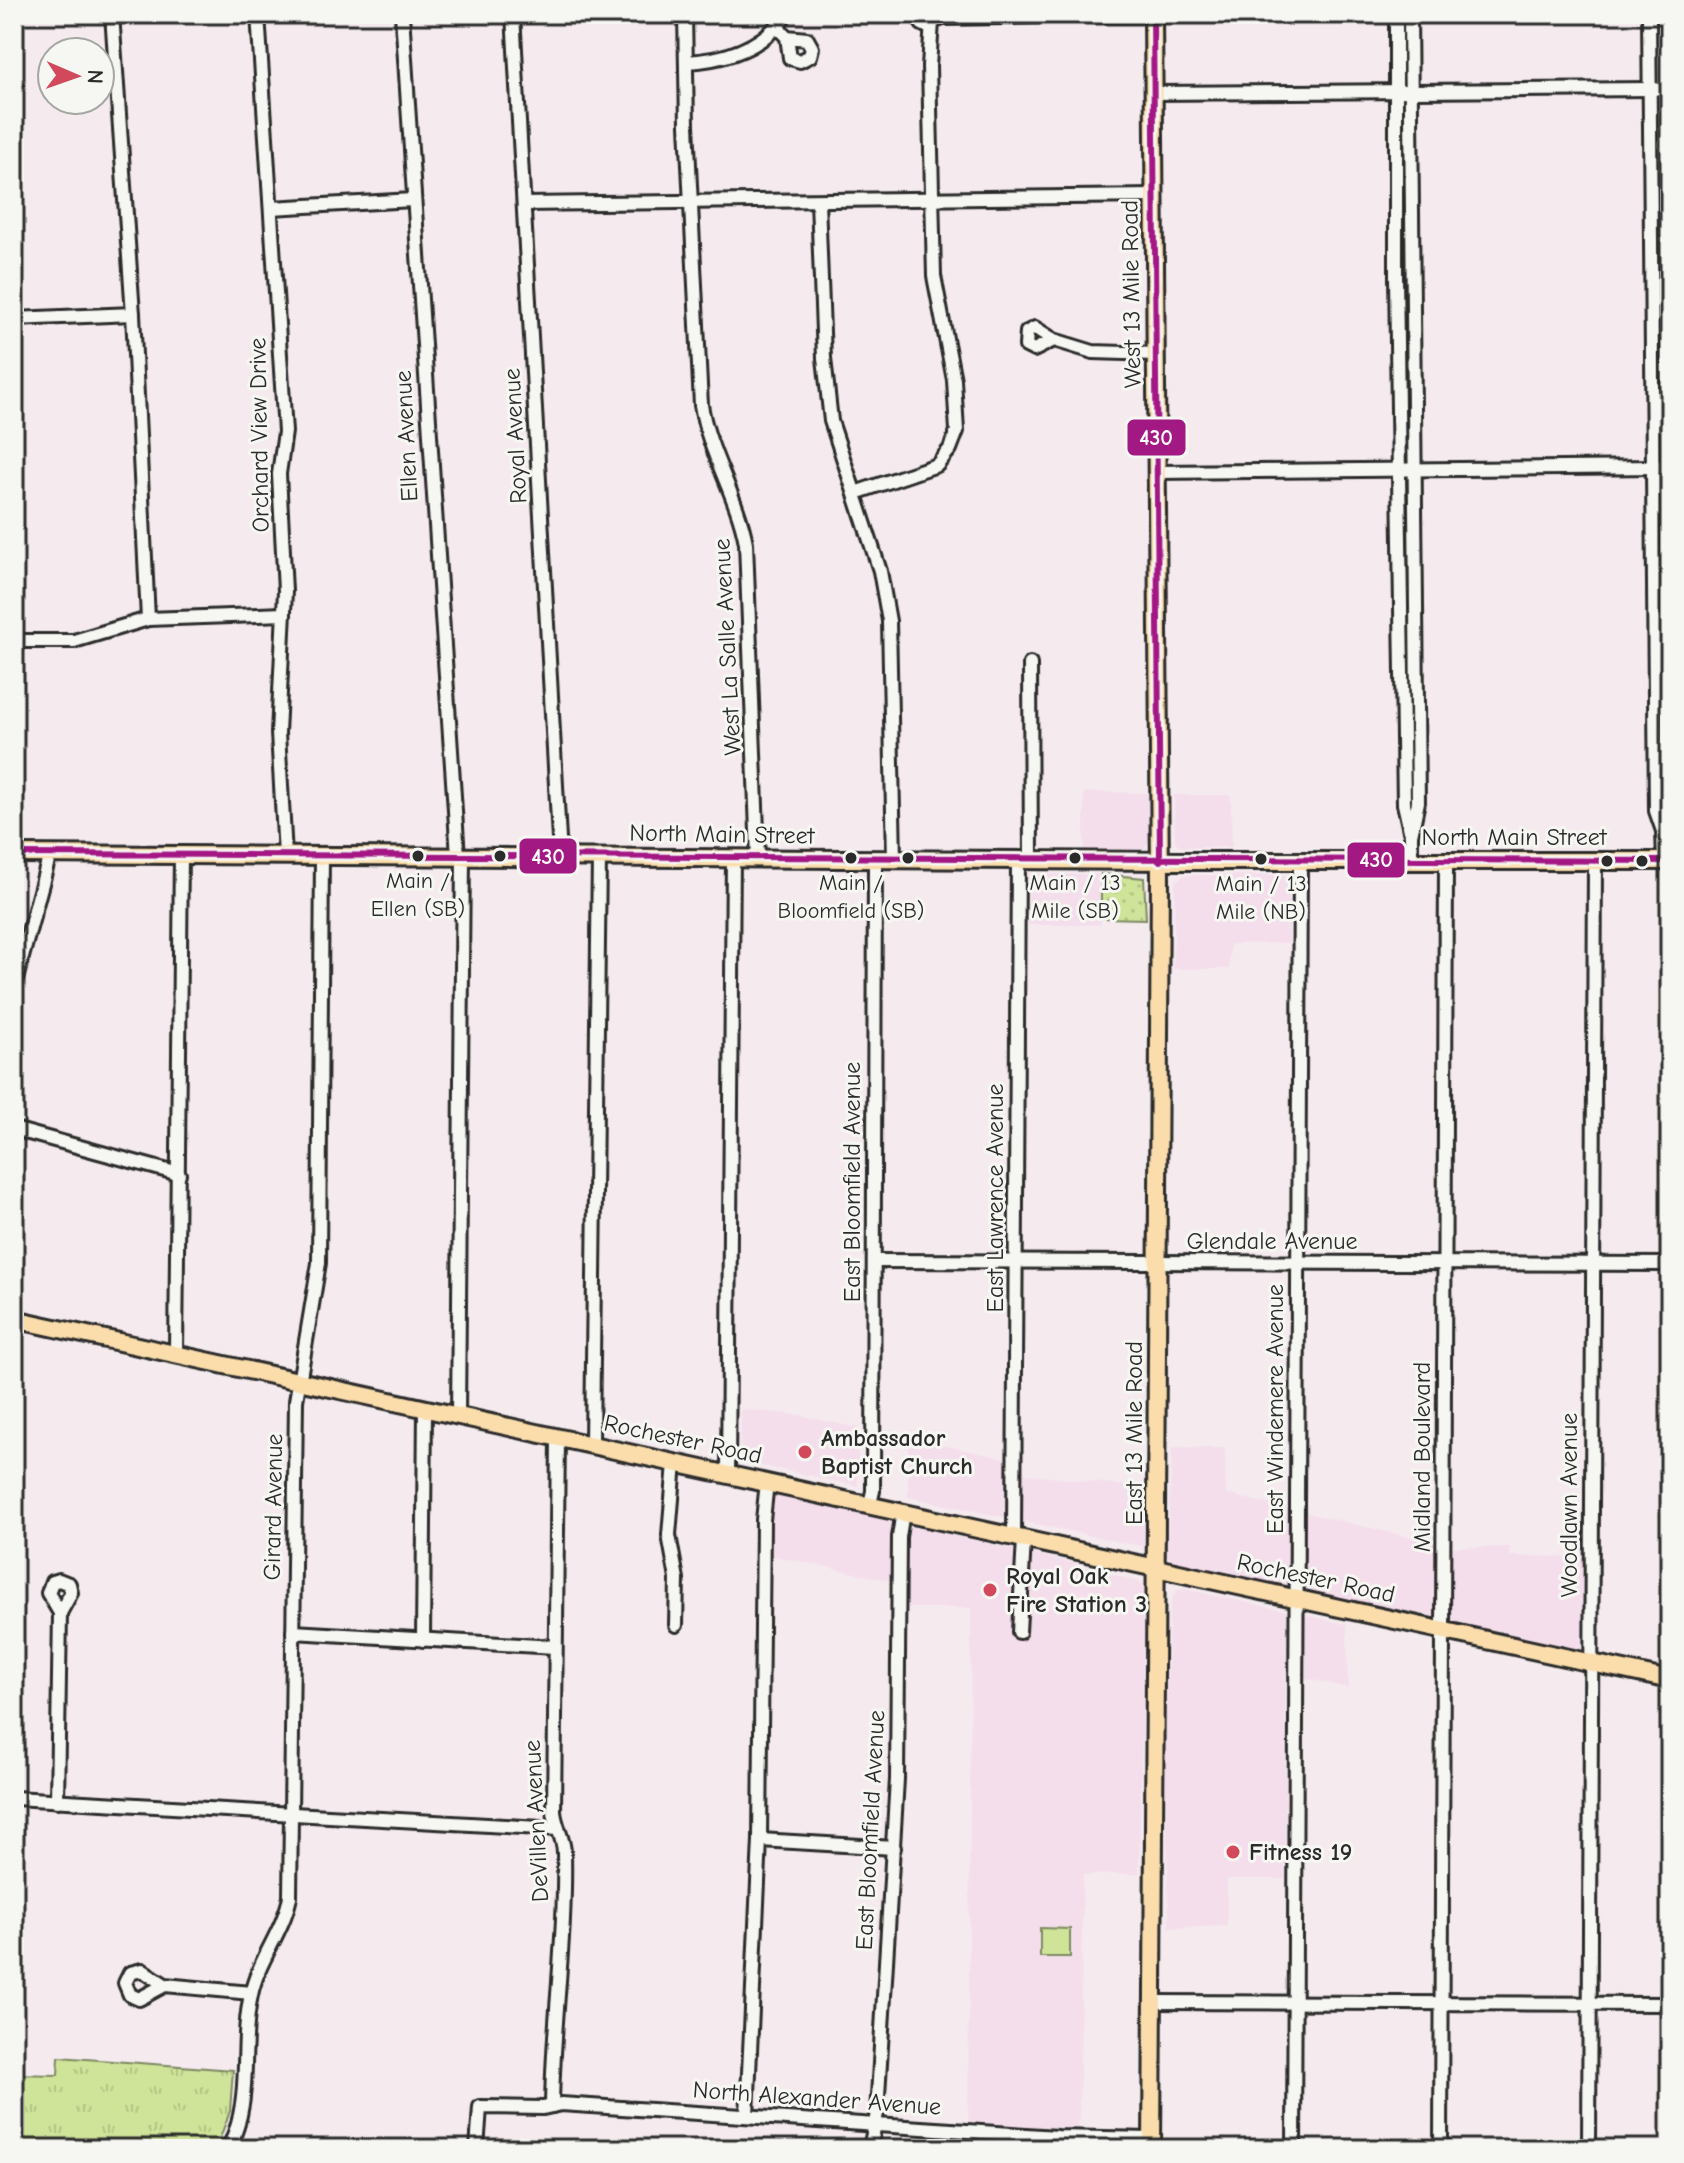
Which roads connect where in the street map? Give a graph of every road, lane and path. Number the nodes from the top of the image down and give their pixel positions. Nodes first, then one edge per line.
1 (112, 14) edge
2 (258, 14) edge
3 (402, 14) edge
4 (513, 14) edge
5 (685, 14) edge
6 (786, 14) edge
7 (918, 14) edge
8 (1153, 14) edge
9 (1396, 14) edge
10 (1410, 14) edge
11 (1649, 14) edge
12 (1664, 14) edge
13 (936, 21) edge
14 (777, 27) junction
15 (787, 37) dead end
16 (686, 62) junction
17 (1649, 89) junction
18 (1668, 89) edge
19 (1397, 91) junction
20 (1412, 91) junction
21 (1154, 93) junction
22 (1154, 196) junction
23 (933, 199) junction
24 (413, 200) junction
25 (691, 201) junction
26 (818, 201) junction
27 (524, 204) junction
28 (271, 208) junction
29 (1412, 277) junction
30 (1396, 278) junction
31 (1651, 292) junction
32 (1669, 292) edge
33 (133, 314) junction
34 (14, 319) edge
35 (1054, 340) dead end
36 (1156, 354) junction
37 (1653, 467) junction
38 (1669, 467) edge
39 (1401, 470) junction
40 (1415, 470) junction
41 (1157, 472) junction
42 (855, 493) junction
43 (284, 614) junction
44 (148, 619) junction
45 (14, 641) edge
46 (1401, 647) junction
47 (1416, 647) junction
48 (1655, 648) junction
49 (1670, 648) edge
50 (1030, 664) dead end
51 (1670, 680) edge
52 (1670, 813) edge
53 (1663, 831) junction
54 (1411, 835) junction
55 (14, 854) edge
56 (50, 854) junction
57 (181, 854) junction
58 (285, 855) junction
59 (322, 855) junction
60 (460, 856) junction
61 (560, 857) junction
62 (599, 857) junction
63 (733, 857) junction
64 (758, 858) junction
65 (875, 859) junction
66 (894, 859) junction
67 (1025, 860) junction
68 (1595, 860) junction
69 (1160, 861) junction
70 (1300, 861) junction
71 (1411, 861) junction
72 (1446, 861) junction
73 (1667, 861) edge
74 (14, 987) edge
75 (14, 1129) edge
76 (179, 1174) junction
77 (874, 1261) junction
78 (1017, 1261) junction
79 (1159, 1262) junction
80 (1298, 1263) junction
81 (1446, 1264) junction
82 (1593, 1264) junction
83 (1670, 1264) edge
84 (14, 1319) edge
85 (176, 1354) junction
86 (300, 1381) junction
87 (425, 1408) junction
88 (458, 1416) junction
89 (558, 1437) junction
90 (592, 1444) junction
91 (675, 1463) junction
92 (728, 1474) junction
93 (767, 1482) junction
94 (870, 1504) junction
95 (903, 1511) junction
96 (1019, 1538) junction
97 (1158, 1571) junction
98 (1297, 1597) junction
99 (60, 1613) dead end
100 (676, 1625) dead end
101 (1444, 1630) junction
102 (293, 1632) junction
103 (1019, 1632) dead end
104 (423, 1640) junction
105 (555, 1647) junction
106 (1591, 1662) junction
107 (1670, 1680) edge
108 (14, 1798) edge
109 (57, 1801) junction
110 (292, 1815) junction
111 (558, 1829) junction
112 (760, 1840) junction
113 (894, 1848) junction
114 (165, 1985) dead end
115 (251, 1993) junction
116 (1152, 2002) junction
117 (1295, 2003) junction
118 (1442, 2004) junction
119 (1590, 2004) junction
120 (1670, 2004) edge
121 (552, 2106) junction
122 (747, 2115) junction
123 (873, 2123) junction
124 (1152, 2144) edge
125 (228, 2149) edge
126 (477, 2149) edge
127 (870, 2149) edge
128 (1294, 2149) edge
129 (1441, 2149) edge
130 (1589, 2149) edge

1 - 33 street
2 - 28 street, Orchard View Drive
3 - 24 street, Ellen Avenue
4 - 27 street, Royal Avenue
5 - 16 street, West La Salle Avenue
6 - 14 street
7 - 13 street
8 - 13 street
8 - 21 main road, West 13 Mile Road
9 - 19 street
10 - 20 street
11 - 17 street
12 - 18 street
13 - 23 street
14 - 15 street
14 - 16 street
16 - 25 street, West La Salle Avenue
17 - 18 street
17 - 20 street
17 - 31 street
18 - 32 street
19 - 20 street
19 - 21 street
19 - 30 street
20 - 29 street
21 - 22 main road, West 13 Mile Road
22 - 23 street
22 - 36 main road, West 13 Mile Road
23 - 26 street
23 - 42 street
24 - 28 street
24 - 60 street, Ellen Avenue
25 - 26 street
25 - 27 street
25 - 64 street, West La Salle Avenue
26 - 42 street
27 - 61 street, Royal Avenue
28 - 43 street, Orchard View Drive
29 - 30 street
29 - 40 street
30 - 39 street
31 - 32 street
31 - 37 street
32 - 38 street
33 - 34 street
33 - 44 street
35 - 36 street
36 - 41 main road, West 13 Mile Road
37 - 38 street
37 - 40 street
37 - 48 street
38 - 49 street
39 - 40 street
39 - 41 street
39 - 46 street
40 - 47 street
41 - 69 main road, West 13 Mile Road
42 - 66 street
43 - 44 street
43 - 58 street, Orchard View Drive
44 - 45 street
46 - 47 street
46 - 54 street
47 - 54 street
48 - 49 street
48 - 53 street
49 - 51 street
50 - 67 street, East Lawrence Avenue
52 - 53 street
53 - 73 street
54 - 71 street
55 - 56 main road, North Main Street
56 - 57 main road, North Main Street
56 - 74 street
57 - 58 main road, North Main Street
57 - 76 street
58 - 59 main road, North Main Street
59 - 60 main road, North Main Street
59 - 86 street, Girard Avenue
60 - 61 main road, North Main Street
60 - 88 street, Ellen Avenue
61 - 62 main road, North Main Street
62 - 63 main road, North Main Street
62 - 90 street
63 - 64 main road, North Main Street
63 - 92 street
64 - 65 main road, North Main Street
65 - 66 main road, North Main Street
65 - 77 street, East Bloomfield Avenue
66 - 67 main road, North Main Street
67 - 69 main road, North Main Street
67 - 78 street, East Lawrence Avenue
68 - 72 main road, North Main Street
68 - 73 main road, North Main Street
68 - 82 street, Woodlawn Avenue
69 - 70 main road, North Main Street
69 - 79 main road, East 13 Mile Road
70 - 71 main road, North Main Street
70 - 80 street, East Windemere Avenue
71 - 72 main road, North Main Street
72 - 81 street, Midland Boulevard
75 - 76 street
76 - 85 street
77 - 78 street, Glendale Avenue
77 - 94 street, East Bloomfield Avenue
78 - 79 street, Glendale Avenue
78 - 96 street, East Lawrence Avenue
79 - 80 street, Glendale Avenue
79 - 97 main road, East 13 Mile Road
80 - 81 street, Glendale Avenue
80 - 98 street, East Windemere Avenue
81 - 82 street, Glendale Avenue
81 - 101 street, Midland Boulevard
82 - 83 street, Glendale Avenue
82 - 106 street, Woodlawn Avenue
84 - 85 main road, Rochester Road
85 - 86 main road, Rochester Road
86 - 87 main road, Rochester Road
86 - 102 street, Girard Avenue
87 - 88 main road, Rochester Road
87 - 104 street
88 - 89 main road, Rochester Road
89 - 90 main road, Rochester Road
89 - 105 street, DeVillen Avenue
90 - 91 main road, Rochester Road
91 - 92 main road, Rochester Road
91 - 100 street
92 - 93 main road, Rochester Road
93 - 94 main road, Rochester Road
93 - 112 street
94 - 95 main road, Rochester Road
95 - 96 main road, Rochester Road
95 - 113 street, East Bloomfield Avenue
96 - 97 main road, Rochester Road
96 - 103 street, East Lawrence Avenue
97 - 98 main road, Rochester Road
97 - 116 main road, East 13 Mile Road
98 - 101 main road, Rochester Road
98 - 117 street, East Windemere Avenue
99 - 109 street
101 - 106 main road, Rochester Road
101 - 118 street, Midland Boulevard
102 - 104 street
102 - 110 street, Girard Avenue
104 - 105 street
105 - 111 street, DeVillen Avenue
106 - 107 main road, Rochester Road
106 - 119 street, Woodlawn Avenue
108 - 109 street
109 - 110 street
110 - 111 street
110 - 115 street, Girard Avenue
111 - 121 street, DeVillen Avenue
112 - 113 street
112 - 122 street
113 - 123 street, East Bloomfield Avenue
114 - 115 street
115 - 125 street, Girard Avenue
116 - 117 street
116 - 124 main road, East 13 Mile Road
117 - 118 street
117 - 128 street, East Windemere Avenue
118 - 119 street
118 - 129 street, Midland Boulevard
119 - 120 street
119 - 130 street, Woodlawn Avenue
121 - 122 street, North Alexander Avenue
121 - 126 street, North Alexander Avenue
122 - 123 street, North Alexander Avenue
123 - 124 street, North Alexander Avenue
123 - 127 street, East Bloomfield Avenue

